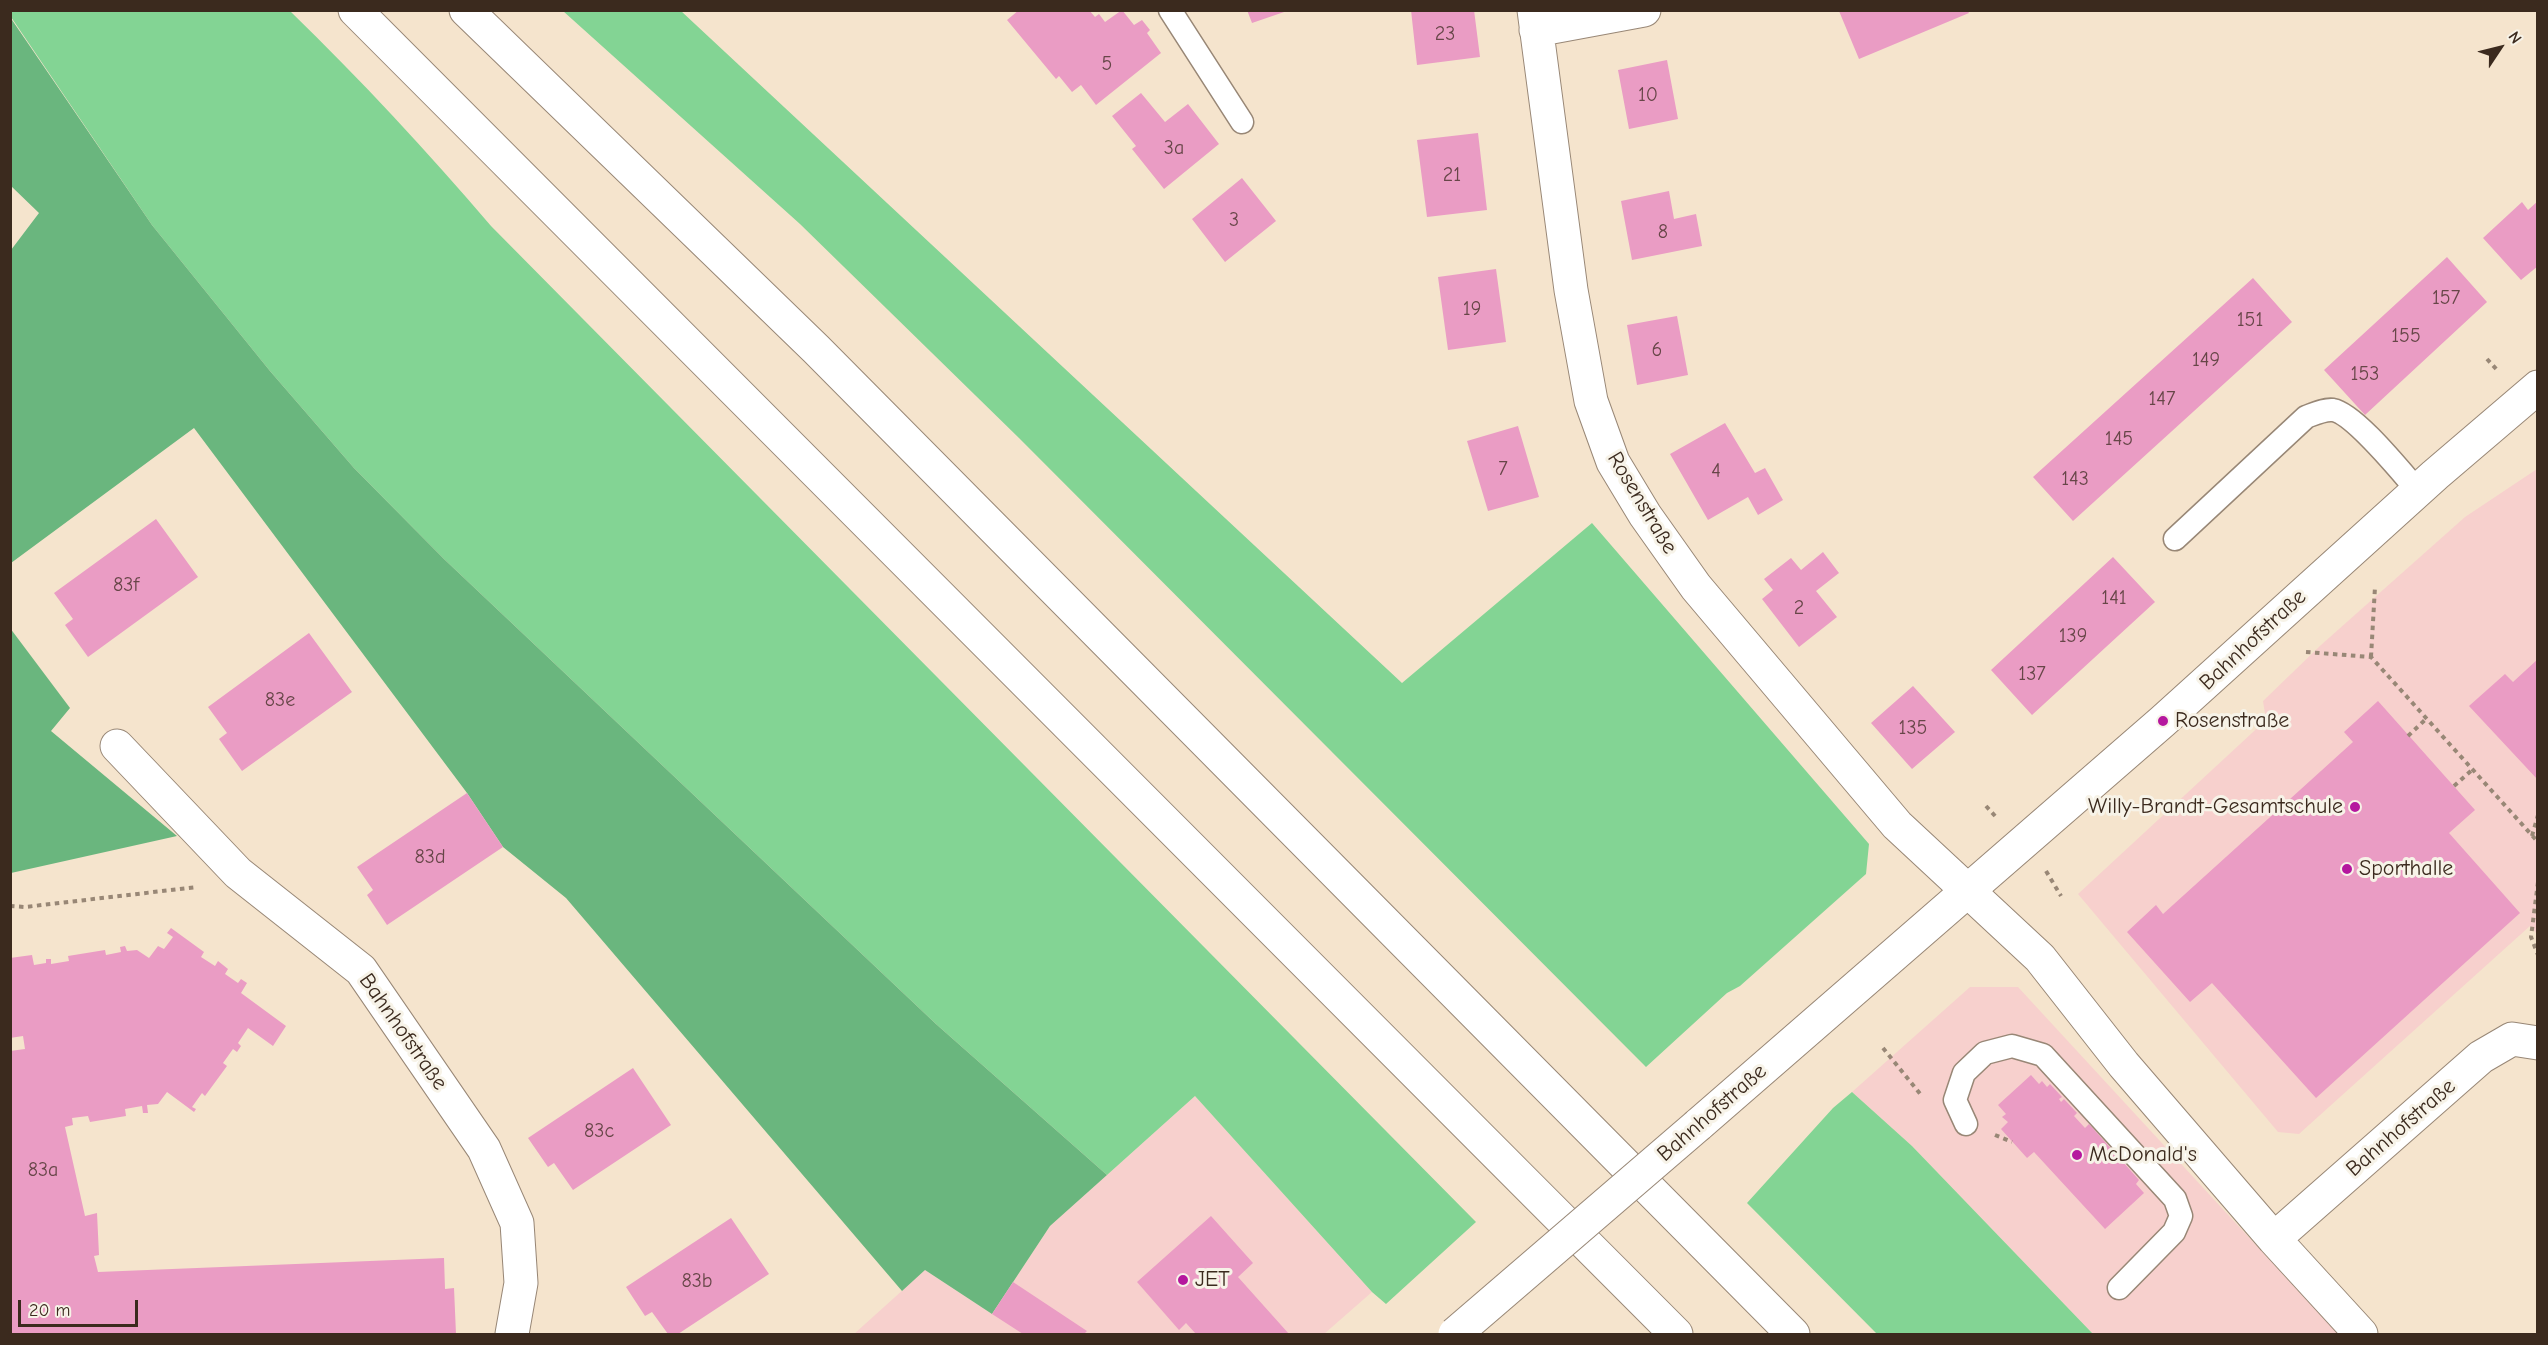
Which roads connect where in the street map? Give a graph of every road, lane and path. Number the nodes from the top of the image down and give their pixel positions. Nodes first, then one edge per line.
1 (355, 10) edge
2 (466, 10) edge
3 (1170, 10) edge
4 (1644, 10) edge
5 (1535, 20) edge
6 (1242, 122) dead end
7 (2538, 387) edge
8 (2418, 491) junction
9 (2175, 540) dead end
10 (2375, 587) dead end
11 (2306, 652) dead end
12 (2371, 657) junction
13 (2426, 719) junction
14 (2408, 735) dead end
15 (117, 746) dead end
16 (2472, 770) junction
17 (2454, 786) dead end
18 (2538, 814) edge
19 (2532, 836) junction
20 (2538, 842) edge
21 (238, 873) junction
22 (2538, 882) edge
23 (1969, 892) junction
24 (10, 906) edge
25 (2538, 932) edge
26 (2531, 938) junction
27 (2538, 955) edge
28 (2538, 1043) edge
29 (1966, 1124) dead end
30 (2274, 1239) junction
31 (1730, 1269) junction
32 (2119, 1288) dead end
33 (1672, 1331) edge
34 (512, 1335) edge
35 (1455, 1335) edge
36 (1793, 1335) edge
37 (1809, 1335) edge
38 (2361, 1335) edge

1 - 33 main road
2 - 31 main road
3 - 6 lane
4 - 5 main road
5 - 23 main road, Rosenstraße
7 - 8 main road, Bahnhofstraße
8 - 9 lane
8 - 23 main road, Bahnhofstraße
10 - 12 path
11 - 12 path
12 - 13 path
13 - 14 path
13 - 16 path
15 - 21 main road, Bahnhofstraße
16 - 17 path
16 - 19 path
18 - 19 path
19 - 20 path
21 - 24 path
21 - 34 main road, Bahnhofstraße
22 - 26 path
23 - 30 main road
23 - 35 main road, Bahnhofstraße, bridge
25 - 26 path
26 - 27 path
28 - 30 main road, Bahnhofstraße
29 - 32 lane
30 - 38 main road
31 - 36 main road
31 - 37 main road

